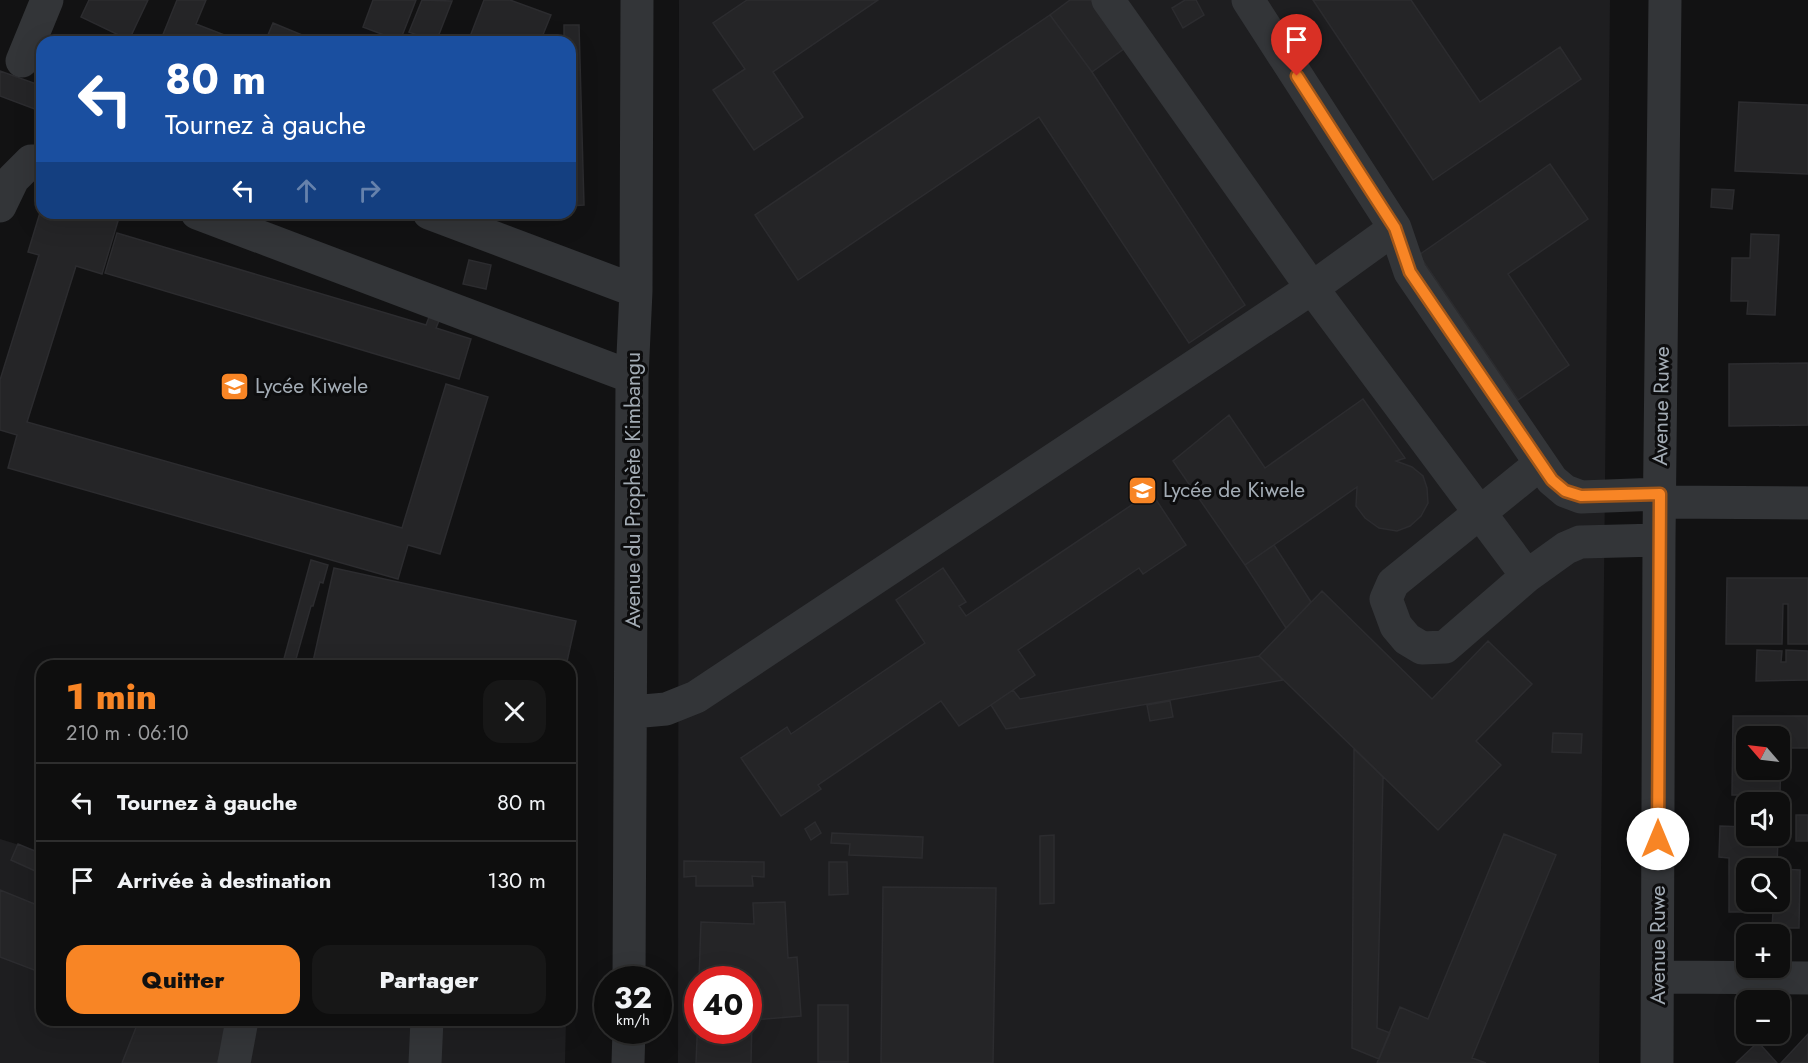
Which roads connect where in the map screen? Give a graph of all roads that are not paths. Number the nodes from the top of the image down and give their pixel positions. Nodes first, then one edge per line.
1 (48, 0) edge
2 (637, 0) edge
3 (1108, 0) edge
4 (1248, 0) edge
5 (1665, 0) edge
6 (21, 59) edge
7 (36, 160) edge
8 (0, 206) edge
9 (213, 219) edge
10 (445, 219) edge
11 (1395, 228) junction
12 (1312, 288) junction
13 (636, 291) junction
14 (632, 377) junction
15 (1540, 464) junction
16 (1581, 496) junction
17 (1660, 498) junction
18 (1808, 503) edge
19 (1480, 513) junction
20 (1659, 540) junction
21 (1580, 542) junction
22 (1527, 576) junction
23 (632, 711) junction
24 (629, 966) edge
25 (1658, 977) junction
26 (1808, 978) edge
27 (241, 1026) edge
28 (427, 1026) edge
29 (629, 1044) edge
30 (234, 1063) edge
31 (425, 1063) edge
32 (628, 1063) edge
33 (1657, 1063) edge

1 - 6 street
2 - 13 street, Avenue du Prophète Kimbangu
3 - 12 street
4 - 11 street
5 - 17 street, Avenue Ruwe
7 - 8 street
9 - 14 street
10 - 13 street
11 - 12 street
11 - 15 street
12 - 19 street
12 - 23 street
13 - 14 street, Avenue du Prophète Kimbangu
14 - 23 street, Avenue du Prophète Kimbangu
15 - 16 street
15 - 19 street
16 - 17 street
16 - 21 street
17 - 18 street
17 - 20 street, Avenue Ruwe
19 - 22 street
19 - 22 street
20 - 21 street
20 - 25 street, Avenue Ruwe
21 - 22 street
23 - 24 street, Avenue du Prophète Kimbangu
25 - 26 street
25 - 33 street, Avenue Ruwe
27 - 30 street
28 - 31 street
29 - 32 street

